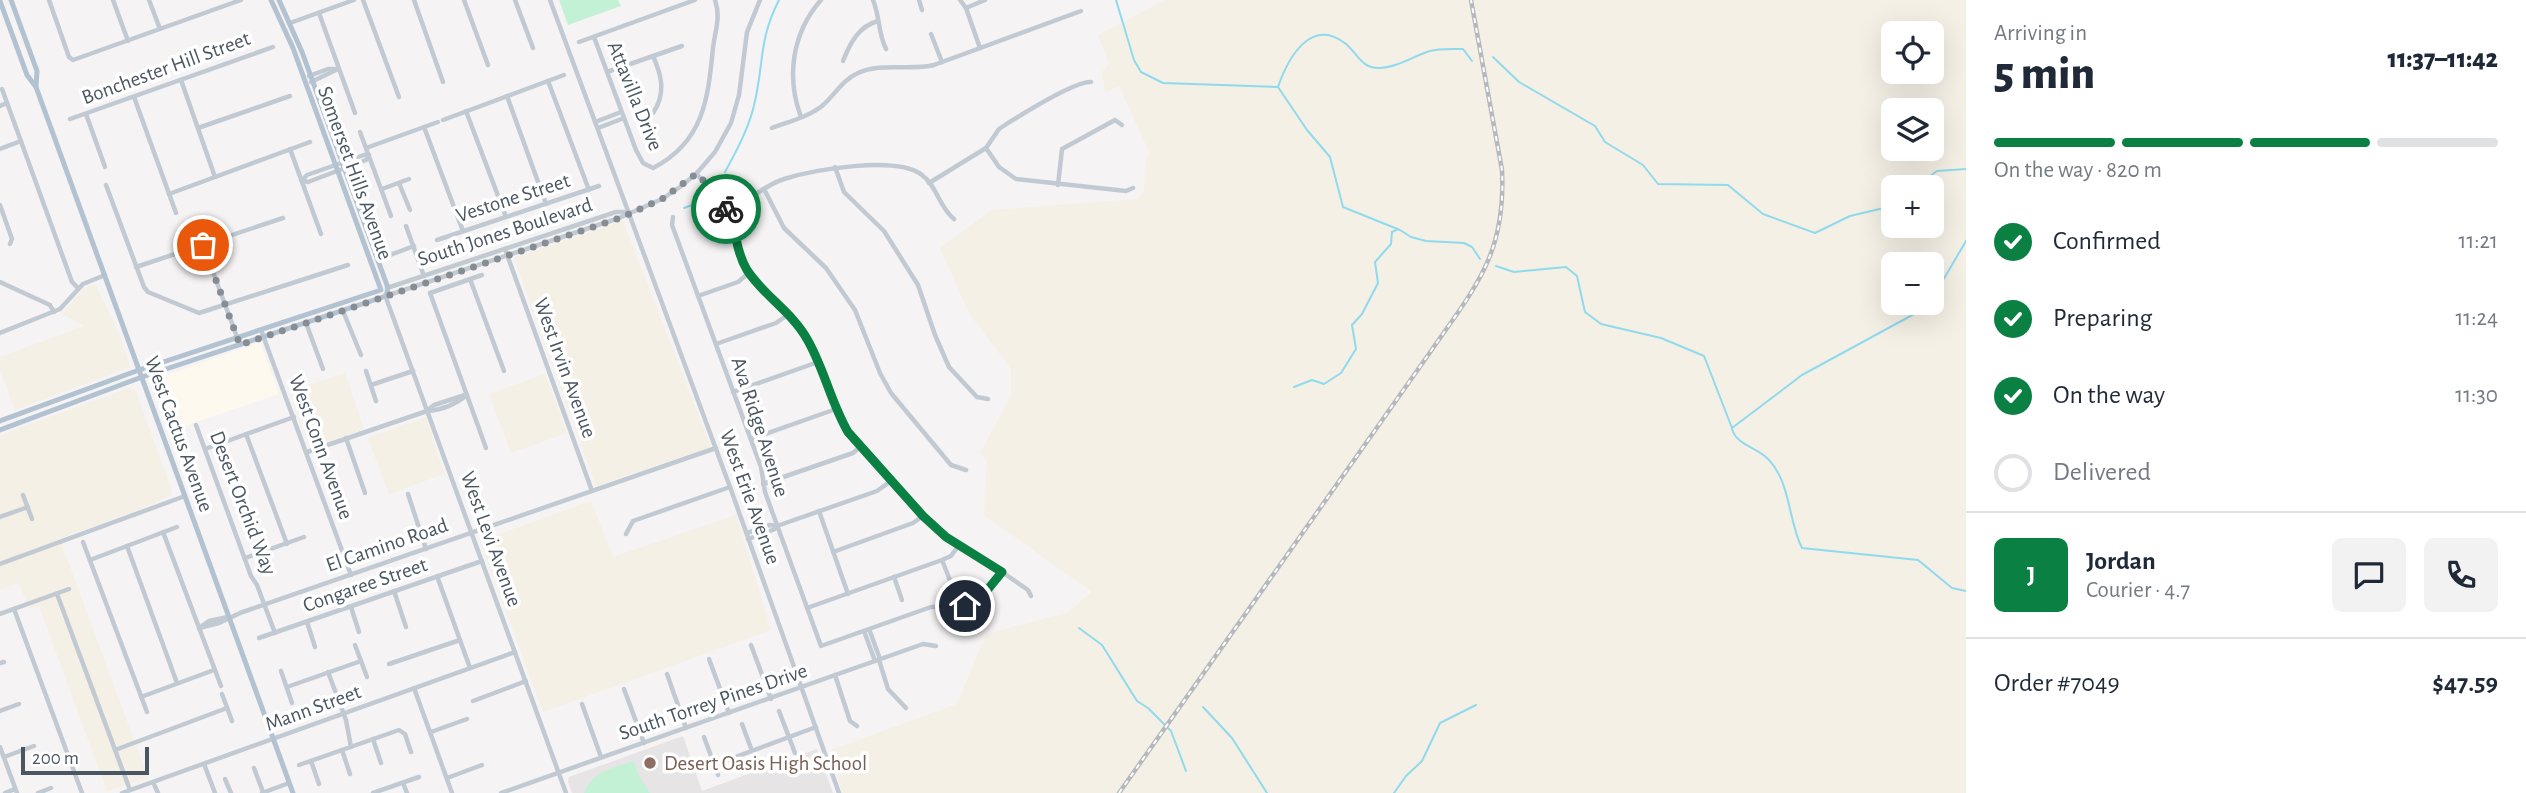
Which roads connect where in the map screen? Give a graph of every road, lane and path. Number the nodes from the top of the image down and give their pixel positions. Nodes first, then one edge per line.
1 (11, 0) edge
2 (49, 0) edge
3 (113, 0) edge
4 (149, 0) edge
5 (241, 0) edge
6 (271, 0) edge
7 (279, 0) edge
8 (354, 0) edge
9 (363, 0) edge
10 (414, 0) edge
11 (464, 0) edge
12 (515, 0) edge
13 (550, 0) edge
14 (695, 0) edge
15 (715, 0) edge
16 (760, 0) edge
17 (821, 0) edge
18 (873, 0) edge
19 (919, 0) edge
20 (960, 0) edge
21 (985, 0) edge
22 (0, 1) edge
23 (965, 8) junction
24 (922, 10) dead end
25 (1081, 10) dead end
26 (318, 13) junction
27 (878, 21) junction
28 (290, 23) junction
29 (160, 29) junction
30 (931, 34) dead end
31 (594, 37) junction
32 (128, 41) junction
33 (579, 42) dead end
34 (682, 46) dead end
35 (273, 47) dead end
36 (533, 48) dead end
37 (981, 48) junction
38 (886, 49) dead end
39 (653, 56) junction
40 (843, 61) dead end
41 (942, 62) junction
42 (488, 65) dead end
43 (339, 69) junction
44 (607, 72) junction
45 (565, 75) dead end
46 (181, 80) junction
47 (308, 80) junction
48 (548, 81) junction
49 (443, 82) dead end
50 (1091, 82) dead end
51 (36, 86) junction
52 (2, 89) dead end
53 (290, 96) dead end
54 (507, 96) junction
55 (134, 97) junction
56 (399, 97) dead end
57 (7, 103) junction
58 (0, 106) edge
59 (466, 111) junction
60 (621, 112) junction
61 (355, 113) dead end
62 (653, 113) dead end
63 (86, 114) junction
64 (801, 117) junction
65 (624, 118) junction
66 (70, 119) dead end
67 (595, 121) junction
68 (1122, 125) dead end
69 (424, 127) junction
70 (198, 128) junction
71 (598, 128) junction
72 (772, 128) dead end
73 (360, 132) dead end
74 (21, 141) junction
75 (310, 142) dead end
76 (366, 148) junction
77 (986, 148) junction
78 (0, 149) edge
79 (290, 149) junction
80 (369, 155) junction
81 (105, 167) dead end
82 (340, 167) junction
83 (835, 167) junction
84 (696, 174) junction
85 (215, 177) junction
86 (409, 179) dead end
87 (301, 180) junction
88 (399, 183) junction
89 (929, 183) junction
90 (106, 185) dead end
91 (1058, 185) junction
92 (599, 186) dead end
93 (1133, 188) dead end
94 (382, 189) junction
95 (764, 189) junction
96 (589, 190) junction
97 (169, 194) junction
98 (729, 203) junction
99 (547, 204) junction
100 (742, 204) junction
101 (0, 205) edge
102 (410, 210) dead end
103 (629, 212) junction
104 (176, 213) dead end
105 (391, 216) dead end
106 (506, 217) junction
107 (673, 217) dead end
108 (283, 218) dead end
109 (733, 219) junction
110 (954, 219) dead end
111 (407, 226) dead end
112 (463, 231) junction
113 (321, 233) dead end
114 (438, 240) dead end
115 (10, 244) dead end
116 (203, 245) junction
117 (414, 246) junction
118 (505, 249) junction
119 (390, 255) dead end
120 (508, 256) junction
121 (348, 265) dead end
122 (136, 267) junction
123 (749, 273) junction
124 (105, 275) junction
125 (482, 275) dead end
126 (424, 276) junction
127 (470, 279) junction
128 (0, 282) edge
129 (78, 288) junction
130 (385, 289) junction
131 (386, 296) junction
132 (698, 296) junction
133 (226, 306) junction
134 (343, 311) junction
135 (54, 312) junction
136 (789, 314) junction
137 (306, 323) junction
138 (261, 330) junction
139 (0, 333) edge
140 (237, 337) junction
141 (264, 337) junction
142 (716, 344) junction
143 (240, 345) junction
144 (361, 355) dead end
145 (818, 362) junction
146 (323, 369) dead end
147 (139, 370) junction
148 (366, 371) dead end
149 (413, 371) junction
150 (504, 371) dead end
151 (142, 377) junction
152 (371, 385) junction
153 (733, 392) junction
154 (467, 395) junction
155 (988, 399) dead end
156 (376, 401) dead end
157 (836, 409) junction
158 (427, 411) junction
159 (294, 417) junction
160 (0, 421) edge
161 (196, 425) dead end
162 (0, 430) edge
163 (246, 434) junction
164 (346, 439) junction
165 (751, 439) junction
166 (860, 446) junction
167 (486, 447) dead end
168 (716, 448) junction
169 (205, 449) junction
170 (307, 452) junction
171 (966, 470) dead end
172 (891, 481) junction
173 (764, 484) junction
174 (730, 487) junction
175 (592, 491) junction
176 (365, 493) dead end
177 (408, 494) dead end
178 (23, 495) dead end
179 (185, 496) junction
180 (28, 507) junction
181 (819, 511) junction
182 (923, 516) junction
183 (0, 517) edge
184 (32, 519) dead end
185 (777, 526) junction
186 (177, 527) dead end
187 (163, 532) junction
188 (471, 533) junction
189 (626, 534) dead end
190 (748, 536) junction
191 (304, 537) dead end
192 (83, 542) dead end
193 (287, 544) junction
194 (959, 545) junction
195 (127, 546) junction
196 (426, 549) junction
197 (833, 552) junction
198 (245, 558) junction
199 (90, 559) junction
200 (942, 560) junction
201 (482, 561) junction
202 (0, 564) edge
203 (1002, 572) junction
204 (351, 575) junction
205 (438, 576) junction
206 (894, 577) junction
207 (69, 589) dead end
208 (958, 590) dead end
209 (394, 591) junction
210 (57, 594) junction
211 (848, 594) junction
212 (1031, 596) dead end
213 (902, 600) dead end
214 (265, 604) junction
215 (351, 607) junction
216 (807, 608) junction
217 (14, 609) junction
218 (0, 614) edge
219 (229, 617) junction
220 (307, 622) junction
221 (406, 627) dead end
222 (199, 628) junction
223 (866, 630) junction
224 (359, 632) dead end
225 (275, 633) junction
226 (259, 638) dead end
227 (460, 640) junction
228 (355, 645) dead end
229 (751, 645) dead end
230 (936, 646) dead end
231 (315, 647) dead end
232 (515, 652) junction
233 (709, 659) dead end
234 (878, 660) junction
235 (361, 661) junction
236 (389, 664) dead end
237 (470, 668) junction
238 (214, 670) junction
239 (281, 671) dead end
240 (328, 672) junction
241 (667, 674) dead end
242 (835, 675) junction
243 (367, 677) dead end
244 (526, 681) junction
245 (177, 683) junction
246 (221, 686) dead end
247 (286, 687) junction
248 (414, 688) junction
249 (801, 688) junction
250 (624, 689) dead end
251 (222, 694) dead end
252 (141, 697) junction
253 (771, 699) junction
254 (473, 701) dead end
255 (292, 703) dead end
256 (19, 704) dead end
257 (582, 704) dead end
258 (227, 708) junction
259 (906, 708) dead end
260 (779, 710) dead end
261 (0, 711) edge
262 (147, 712) dead end
263 (729, 713) junction
264 (342, 714) junction
265 (467, 719) dead end
266 (232, 721) dead end
267 (742, 724) dead end
268 (857, 726) dead end
269 (816, 727) junction
270 (686, 728) junction
271 (430, 733) junction
272 (704, 737) dead end
273 (789, 737) junction
274 (274, 738) junction
275 (373, 739) junction
276 (644, 743) junction
277 (34, 746) dead end
278 (0, 747) edge
279 (351, 747) junction
280 (115, 750) junction
281 (342, 750) junction
282 (752, 751) junction
283 (411, 752) dead end
284 (795, 753) dead end
285 (601, 757) junction
286 (4, 758) junction
287 (311, 761) junction
288 (381, 763) dead end
289 (204, 764) junction
290 (299, 765) dead end
291 (482, 765) dead end
292 (714, 765) junction
293 (254, 768) dead end
294 (559, 773) junction
295 (350, 774) dead end
296 (718, 775) dead end
297 (419, 777) dead end
298 (447, 778) junction
299 (225, 779) dead end
300 (153, 782) junction
301 (289, 783) junction
302 (403, 783) junction
303 (319, 784) dead end
304 (51, 788) dead end
305 (130, 790) junction
306 (16, 791) edge
307 (380, 792) edge
308 (5, 793) edge
309 (38, 793) edge
310 (82, 793) edge
311 (122, 793) edge
312 (158, 793) edge
313 (215, 793) edge
314 (231, 793) edge
315 (263, 793) edge
316 (293, 793) edge
317 (373, 793) edge
318 (407, 793) edge
319 (453, 793) edge
320 (501, 793) edge
321 (566, 793) edge
322 (839, 793) edge

1 - 51 main road, West Cactus Avenue
2 - 32 street
3 - 32 street
4 - 29 street
5 - 29 street
6 - 47 main road, Somerset Hills Avenue
7 - 28 main road, Somerset Hills Avenue
8 - 26 street
9 - 56 street
10 - 49 street
11 - 42 street
12 - 36 street
13 - 67 street, West Erie Avenue
14 - 31 street
15 - 65 street, Attavilla Drive
16 - 84 street
17 - 64 street
18 - 27 street
19 - 24 street
20 - 23 street
21 - 23 street
22 - 51 main road, West Cactus Avenue
23 - 37 street
25 - 37 street
26 - 28 street
26 - 43 street
27 - 38 street
27 - 40 street
28 - 47 main road, Somerset Hills Avenue
29 - 32 street
30 - 41 street
31 - 33 street
31 - 44 street, Attavilla Drive
34 - 39 street
35 - 46 street, Bonchester Hill Street
37 - 41 street
39 - 44 street
39 - 62 street
41 - 64 street
43 - 47 street
43 - 61 street
44 - 60 street, Attavilla Drive
45 - 48 street
46 - 55 street, Bonchester Hill Street
46 - 70 street
47 - 82 main road, Somerset Hills Avenue
48 - 54 street
48 - 96 street
50 - 77 street
51 - 124 main road, West Cactus Avenue
52 - 57 street
53 - 70 street
54 - 59 street
54 - 99 street
55 - 63 street, Bonchester Hill Street
55 - 97 street
57 - 58 street
57 - 74 street
59 - 69 street
59 - 106 street
60 - 65 street, Attavilla Drive
60 - 67 street
63 - 66 street, Bonchester Hill Street
63 - 81 street
64 - 72 street
65 - 71 street
67 - 71 street, West Erie Avenue
68 - 91 street
69 - 76 street
69 - 112 street
70 - 85 street
71 - 103 street, West Erie Avenue
73 - 76 street
74 - 78 street
74 - 129 street
75 - 79 street
76 - 80 street
77 - 89 street
77 - 91 street
79 - 85 street
79 - 87 street
80 - 82 street
80 - 94 street
82 - 87 street
82 - 130 main road, Somerset Hills Avenue
83 - 89 street
83 - 95 street
83 - 155 street
84 - 98 street
84 - 103 street
85 - 97 street
86 - 88 street
87 - 113 street
88 - 94 street
88 - 102 street
89 - 110 street
90 - 122 street
91 - 93 street
92 - 96 street, Vestone Street
94 - 105 street
95 - 100 street
95 - 171 street
96 - 99 street, Vestone Street
97 - 104 street
98 - 100 street
98 - 109 street
99 - 106 street, Vestone Street
100 - 109 street
101 - 115 street
103 - 118 street, South Jones Boulevard
103 - 120 street, South Jones Boulevard
103 - 168 street, West Erie Avenue
106 - 112 street, Vestone Street
107 - 132 street, Ava Ridge Avenue
108 - 116 street
109 - 123 street
111 - 117 street
112 - 114 street, Vestone Street
116 - 122 street
116 - 133 street
117 - 119 street
117 - 126 street
118 - 120 street, West Irvin Avenue
118 - 126 street, South Jones Boulevard
120 - 131 street, South Jones Boulevard
120 - 175 street, West Irvin Avenue
121 - 133 street
122 - 133 street
123 - 132 street
123 - 136 street
124 - 129 street
124 - 147 main road, West Cactus Avenue
125 - 127 street
126 - 130 street, South Jones Boulevard
127 - 150 street
127 - 154 street
128 - 135 street
129 - 135 street
130 - 131 main road, Somerset Hills Avenue
130 - 138 main road, South Jones Boulevard
131 - 134 main road, South Jones Boulevard
131 - 149 street, West Levi Avenue
132 - 142 street, Ava Ridge Avenue
133 - 140 street
134 - 137 main road, South Jones Boulevard
134 - 144 street
135 - 139 street
136 - 142 street
136 - 145 street
137 - 141 main road, South Jones Boulevard
137 - 146 street
138 - 140 main road, South Jones Boulevard
138 - 141 street, West Conn Avenue
140 - 143 street
140 - 147 main road, South Jones Boulevard
141 - 143 main road, South Jones Boulevard
141 - 159 street, West Conn Avenue
142 - 153 street, Ava Ridge Avenue
143 - 151 main road, South Jones Boulevard
145 - 153 street
145 - 157 street
147 - 151 main road, West Cactus Avenue
147 - 160 main road, South Jones Boulevard
148 - 152 street
149 - 152 street
149 - 158 street, West Levi Avenue
151 - 162 main road, South Jones Boulevard
151 - 179 main road, West Cactus Avenue
152 - 156 street
153 - 165 street, Ava Ridge Avenue
154 - 158 street
154 - 167 street
157 - 165 street
157 - 166 street
158 - 164 street
158 - 188 street, West Levi Avenue
159 - 163 street
159 - 170 street, West Conn Avenue
161 - 169 street, Desert Orchid Way
163 - 169 street
163 - 193 street
164 - 170 street
164 - 176 street
165 - 173 street, Ava Ridge Avenue
166 - 172 street
166 - 173 street
168 - 174 street, West Erie Avenue
168 - 175 street, El Camino Road
169 - 198 street, Desert Orchid Way
170 - 204 street, West Conn Avenue
172 - 181 street
172 - 182 street
173 - 185 street, Ava Ridge Avenue
174 - 189 street
174 - 190 street, West Erie Avenue
175 - 188 street, El Camino Road
177 - 196 street
178 - 180 street
179 - 202 street
179 - 219 main road, West Cactus Avenue
180 - 183 street
180 - 184 street
181 - 185 street
181 - 197 street
182 - 194 street
182 - 197 street
185 - 190 street
185 - 216 street, Ava Ridge Avenue
186 - 187 street
187 - 195 street
187 - 222 street
188 - 196 street, El Camino Road
188 - 201 street, West Levi Avenue
190 - 249 street, West Erie Avenue
191 - 193 street
192 - 199 street
193 - 198 street
194 - 200 street
194 - 203 street
195 - 199 street
195 - 245 street
196 - 204 street, El Camino Road
197 - 211 street
198 - 214 street, Desert Orchid Way
199 - 252 street
200 - 206 street
200 - 208 street
201 - 205 street, Congaree Street
201 - 232 street, West Levi Avenue
203 - 212 street
203 - 223 street
204 - 214 street, El Camino Road
205 - 209 street, Congaree Street
205 - 227 street
206 - 211 street
206 - 213 street
207 - 210 street
209 - 215 street, Congaree Street
209 - 221 street
210 - 217 street
210 - 280 street
211 - 216 street
214 - 219 street, El Camino Road
214 - 225 street, Desert Orchid Way
215 - 220 street, Congaree Street
215 - 224 street
216 - 223 street, Ava Ridge Avenue
217 - 218 street
217 - 310 street
219 - 222 street, El Camino Road
219 - 274 main road, West Cactus Avenue
220 - 225 street, Congaree Street
220 - 231 street
222 - 238 street
223 - 234 street
225 - 226 street, Congaree Street
227 - 236 street
227 - 237 street
228 - 235 street
229 - 253 street
230 - 234 street, South Torrey Pines Drive
232 - 237 street, Mann Street
232 - 244 street, West Levi Avenue
233 - 263 street
234 - 242 street, South Torrey Pines Drive
234 - 259 street
235 - 240 street
235 - 243 street
237 - 248 street, Mann Street
238 - 245 street
238 - 246 street
239 - 247 street
240 - 247 street
240 - 264 street
241 - 270 street
242 - 249 street, South Torrey Pines Drive
242 - 268 street
244 - 254 street
244 - 294 street, West Levi Avenue
245 - 252 street
247 - 255 street
248 - 264 street, Mann Street
248 - 271 street
249 - 253 street, South Torrey Pines Drive
249 - 269 street, West Erie Avenue
250 - 276 street
251 - 258 street
252 - 262 street
253 - 263 street, South Torrey Pines Drive
256 - 261 street
257 - 285 street
258 - 266 street
258 - 280 street
260 - 273 street
263 - 270 street, South Torrey Pines Drive
264 - 274 street, Mann Street
264 - 279 street
265 - 271 street
267 - 282 street
269 - 273 street
269 - 322 street, West Erie Avenue
270 - 276 street, South Torrey Pines Drive
271 - 298 street
272 - 292 street
273 - 282 street
273 - 284 street
274 - 289 street, Mann Street
274 - 301 main road, West Cactus Avenue
275 - 279 street
275 - 283 street
275 - 288 street
276 - 285 street, South Torrey Pines Drive
277 - 286 street
278 - 286 street
279 - 281 street
280 - 305 street
281 - 287 street
281 - 295 street
282 - 292 street
285 - 294 street, South Torrey Pines Drive
286 - 306 street
287 - 290 street
287 - 303 street
289 - 300 street, Mann Street
289 - 313 street
291 - 298 street
292 - 296 street
293 - 315 street
294 - 320 street, South Torrey Pines Drive
294 - 321 street, West Levi Avenue
297 - 302 street
298 - 319 street
299 - 314 street
300 - 305 street, Mann Street
300 - 312 street
301 - 315 street
301 - 316 main road, West Cactus Avenue
302 - 307 street
302 - 318 street
304 - 309 street
305 - 311 street, Mann Street
306 - 308 street
307 - 317 street

